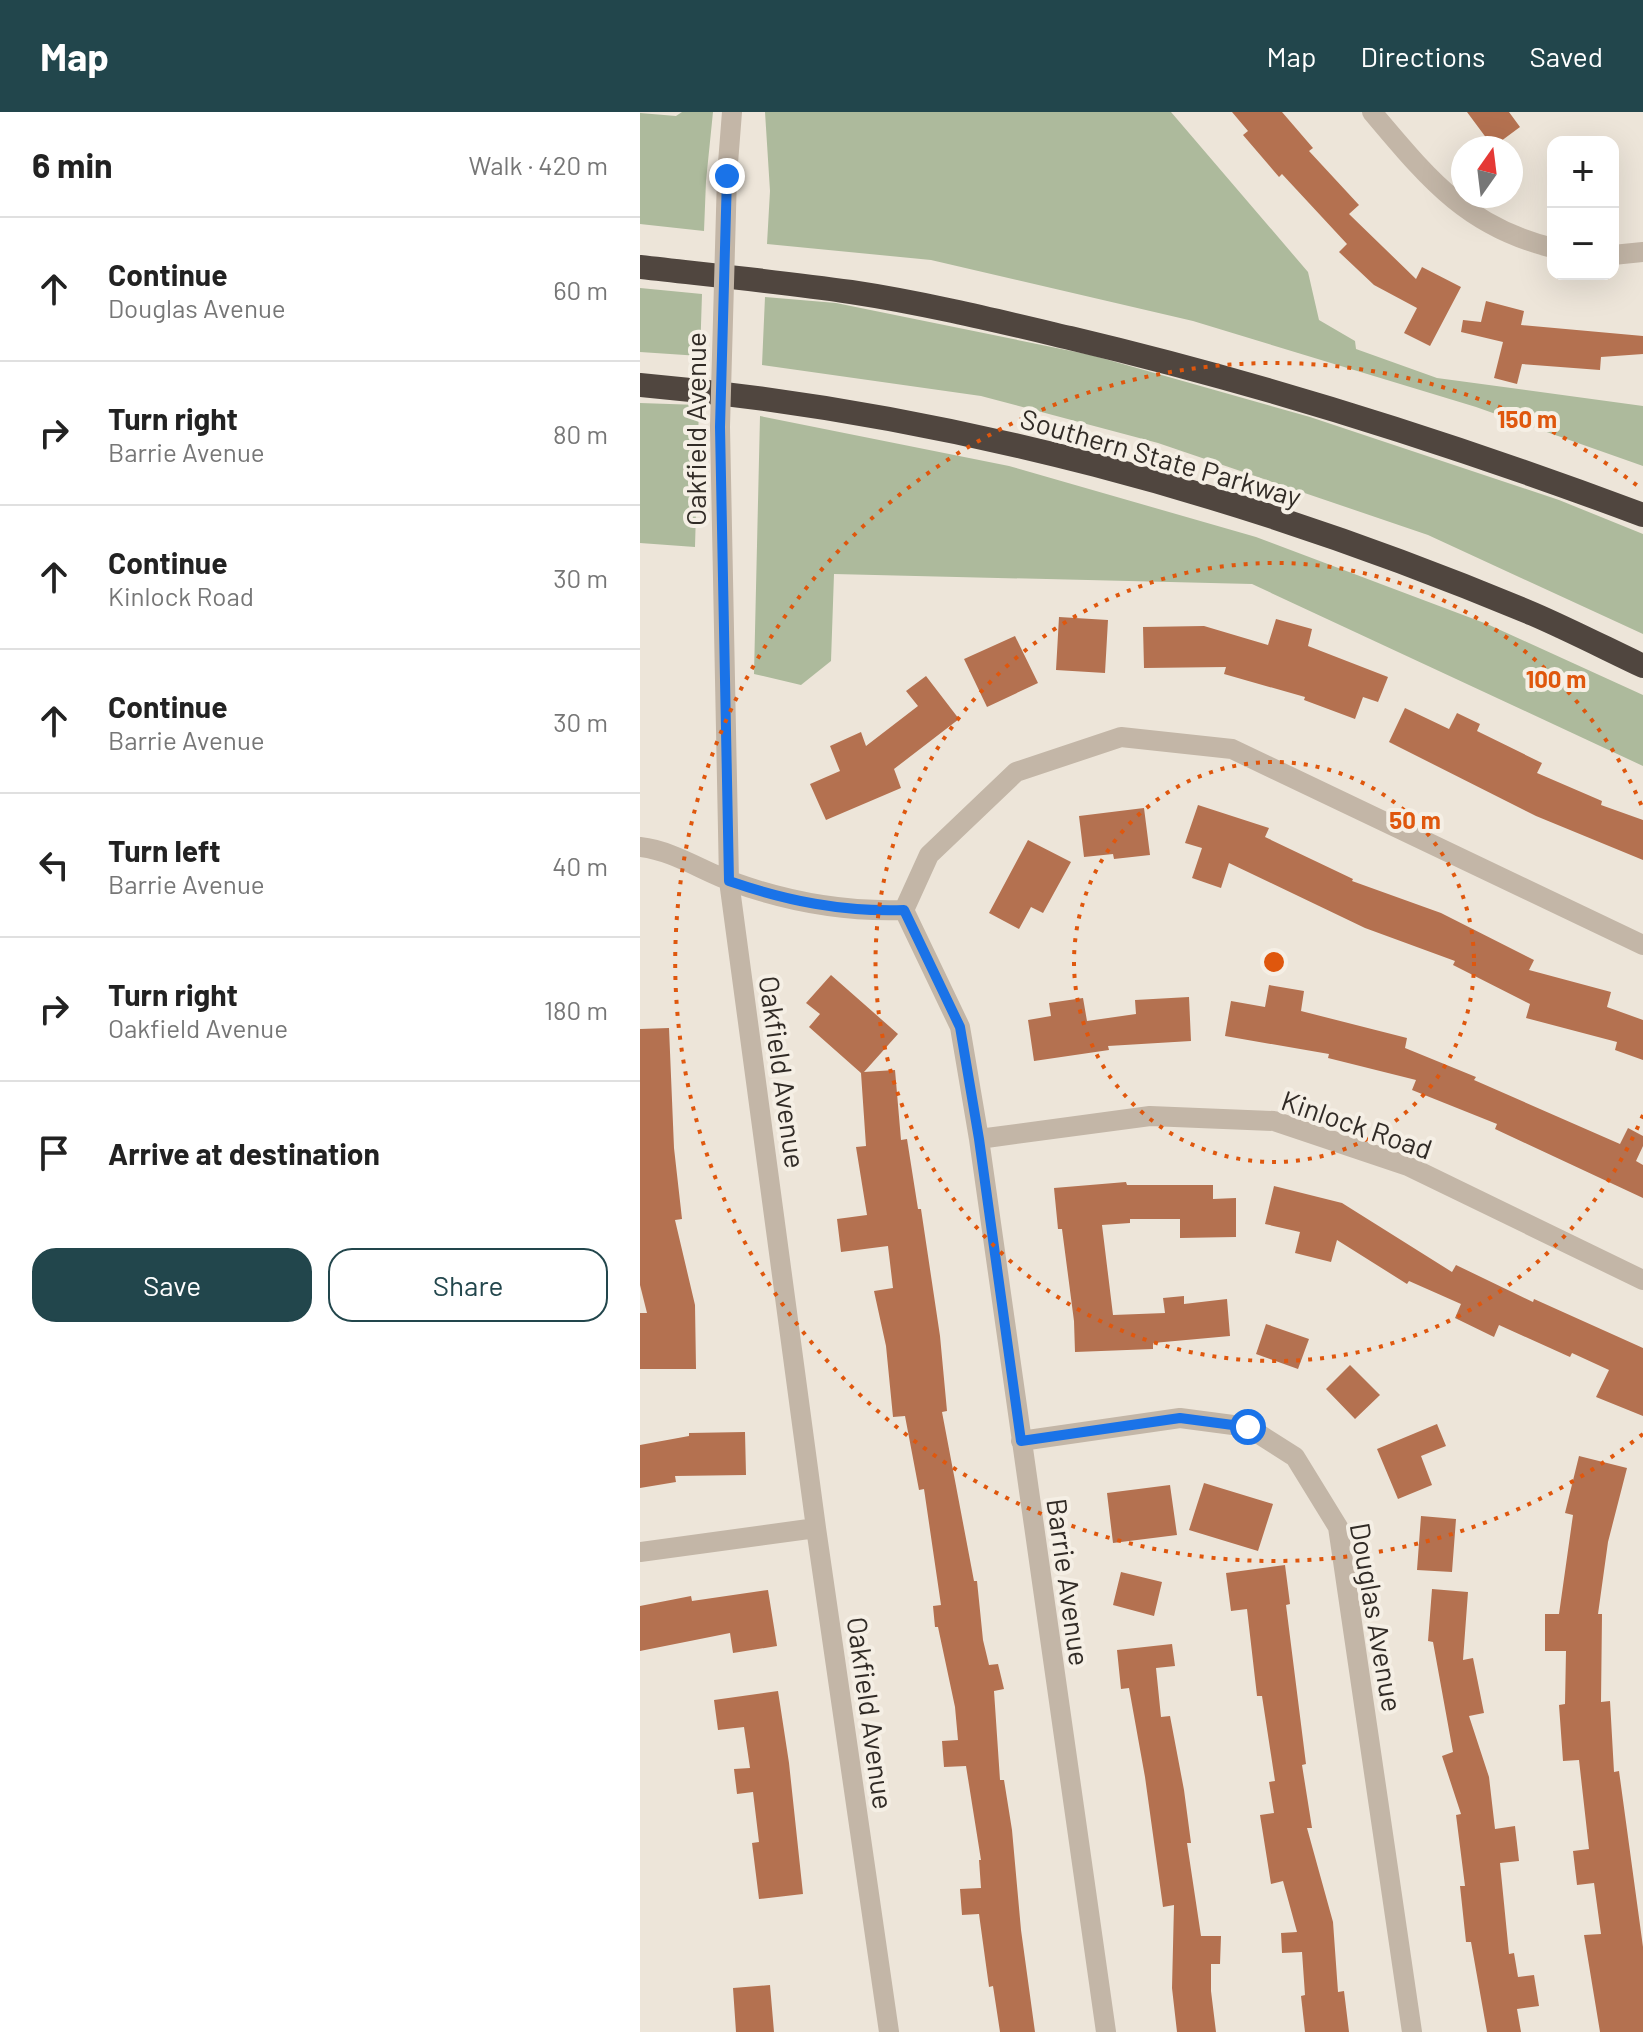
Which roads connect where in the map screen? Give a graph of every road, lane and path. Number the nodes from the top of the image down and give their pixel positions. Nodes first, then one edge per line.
1 (732, 112) edge
2 (1372, 112) edge
3 (1547, 247) edge
4 (1643, 252) edge
5 (1619, 254) edge
6 (640, 267) edge
7 (640, 385) edge
8 (1643, 515) edge
9 (1643, 666) edge
10 (640, 847) edge
11 (729, 881) junction
12 (904, 910) junction
13 (1643, 945) edge
14 (979, 1139) junction
15 (1643, 1280) edge
16 (1021, 1441) junction
17 (816, 1528) junction
18 (640, 1552) edge
19 (889, 2032) edge
20 (1106, 2032) edge
21 (1412, 2032) edge

1 - 11 street, Oakfield Avenue, bridge
2 - 3 street
4 - 5 street
6 - 8 highway
7 - 9 highway, Southern State Parkway
10 - 11 street
11 - 12 street
11 - 17 street, Oakfield Avenue
12 - 13 street
12 - 14 street
14 - 15 street, Kinlock Road
14 - 16 street, Barrie Avenue
16 - 20 street, Barrie Avenue
16 - 21 street, Douglas Avenue
17 - 18 street
17 - 19 street, Oakfield Avenue

